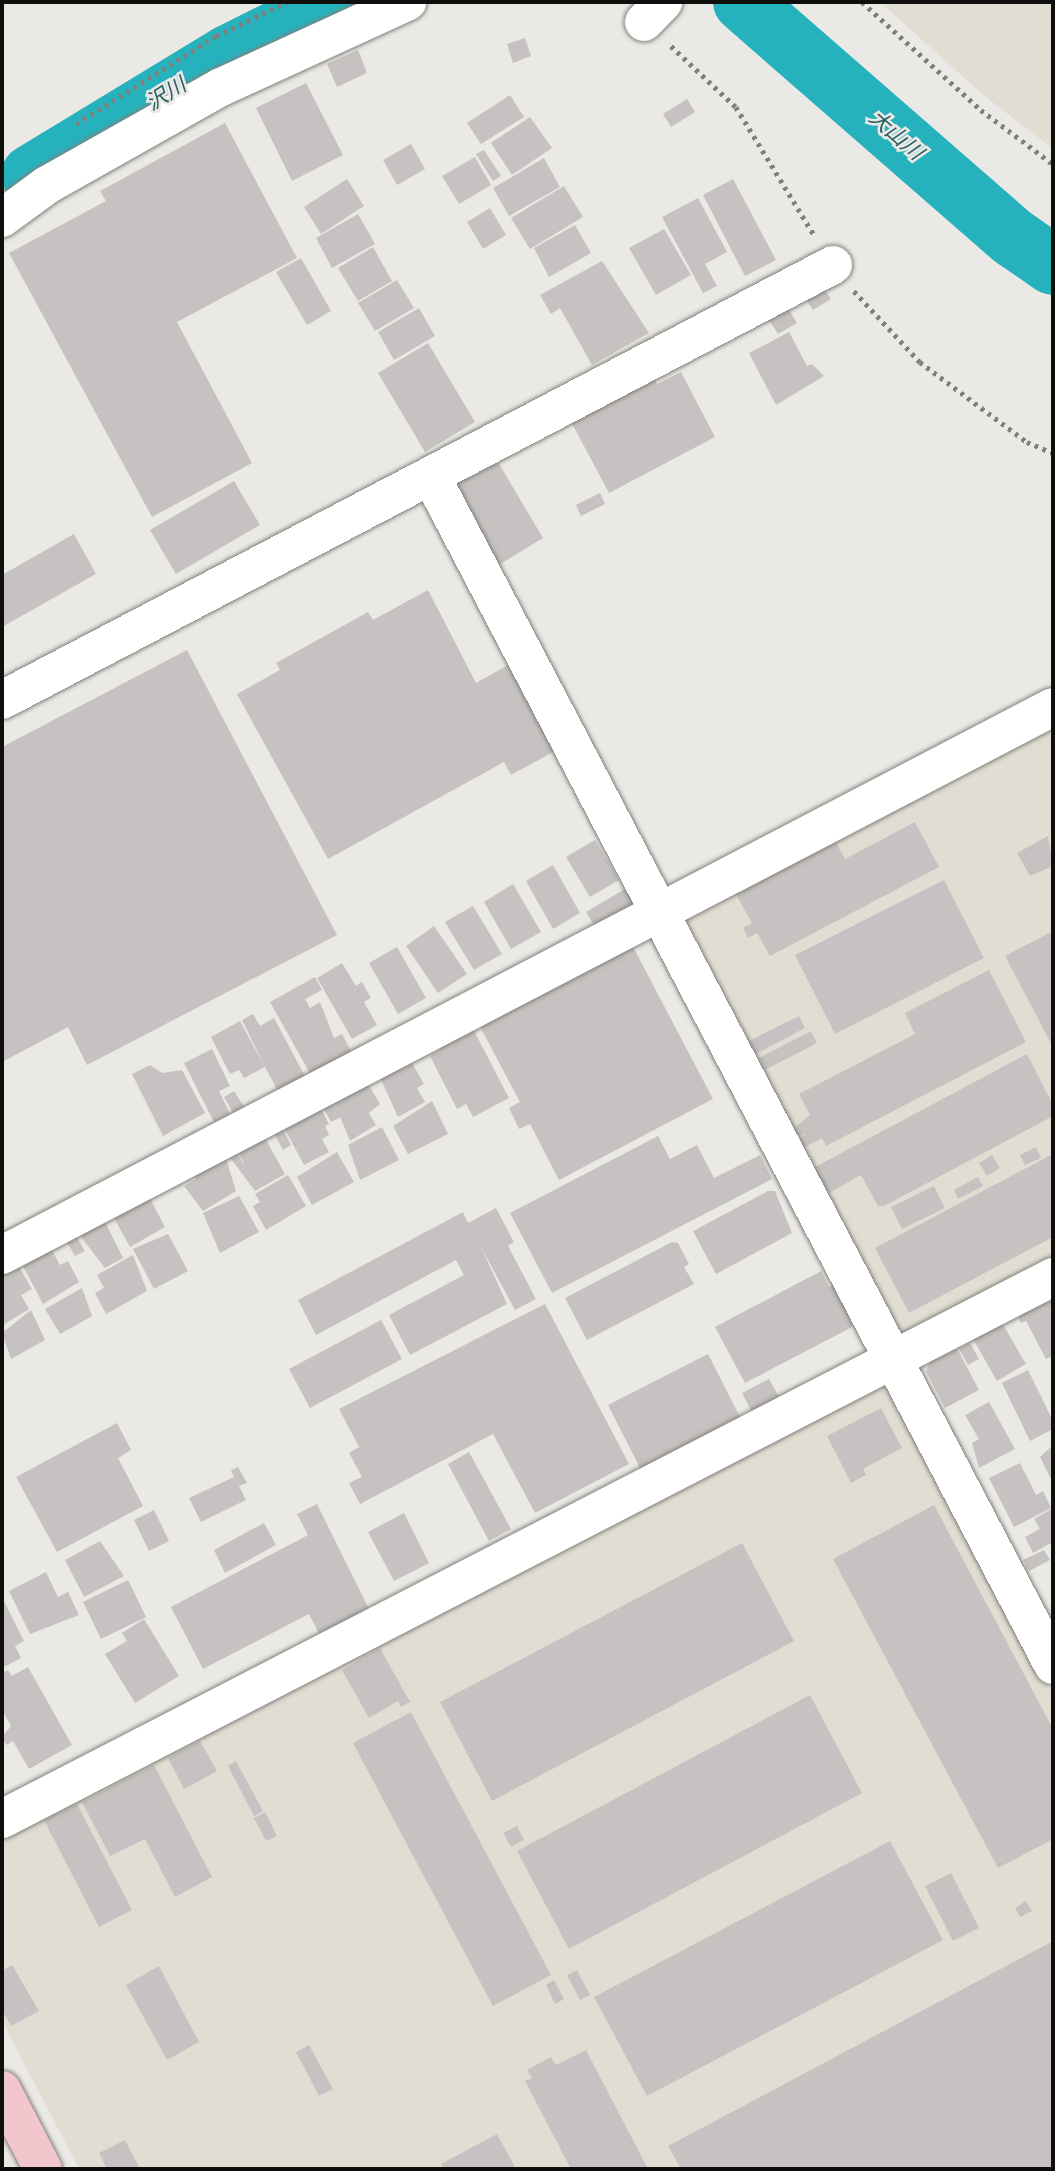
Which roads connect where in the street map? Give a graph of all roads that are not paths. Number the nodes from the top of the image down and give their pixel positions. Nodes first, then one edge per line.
1 (407, 2) edge
2 (2, 218) edge
3 (833, 265) road end
4 (431, 476) junction
5 (2, 700) edge
6 (1053, 707) edge
7 (658, 913) junction
8 (2, 1255) edge
9 (1053, 1277) edge
10 (898, 1360) junction
11 (1053, 1665) edge
12 (2, 1819) edge
13 (2, 2090) edge
14 (43, 2169) edge

1 - 2 street
3 - 4 street
4 - 5 street
4 - 7 street
6 - 7 street
7 - 8 street
7 - 10 street
9 - 10 street
10 - 11 street
10 - 12 street
13 - 14 main road

